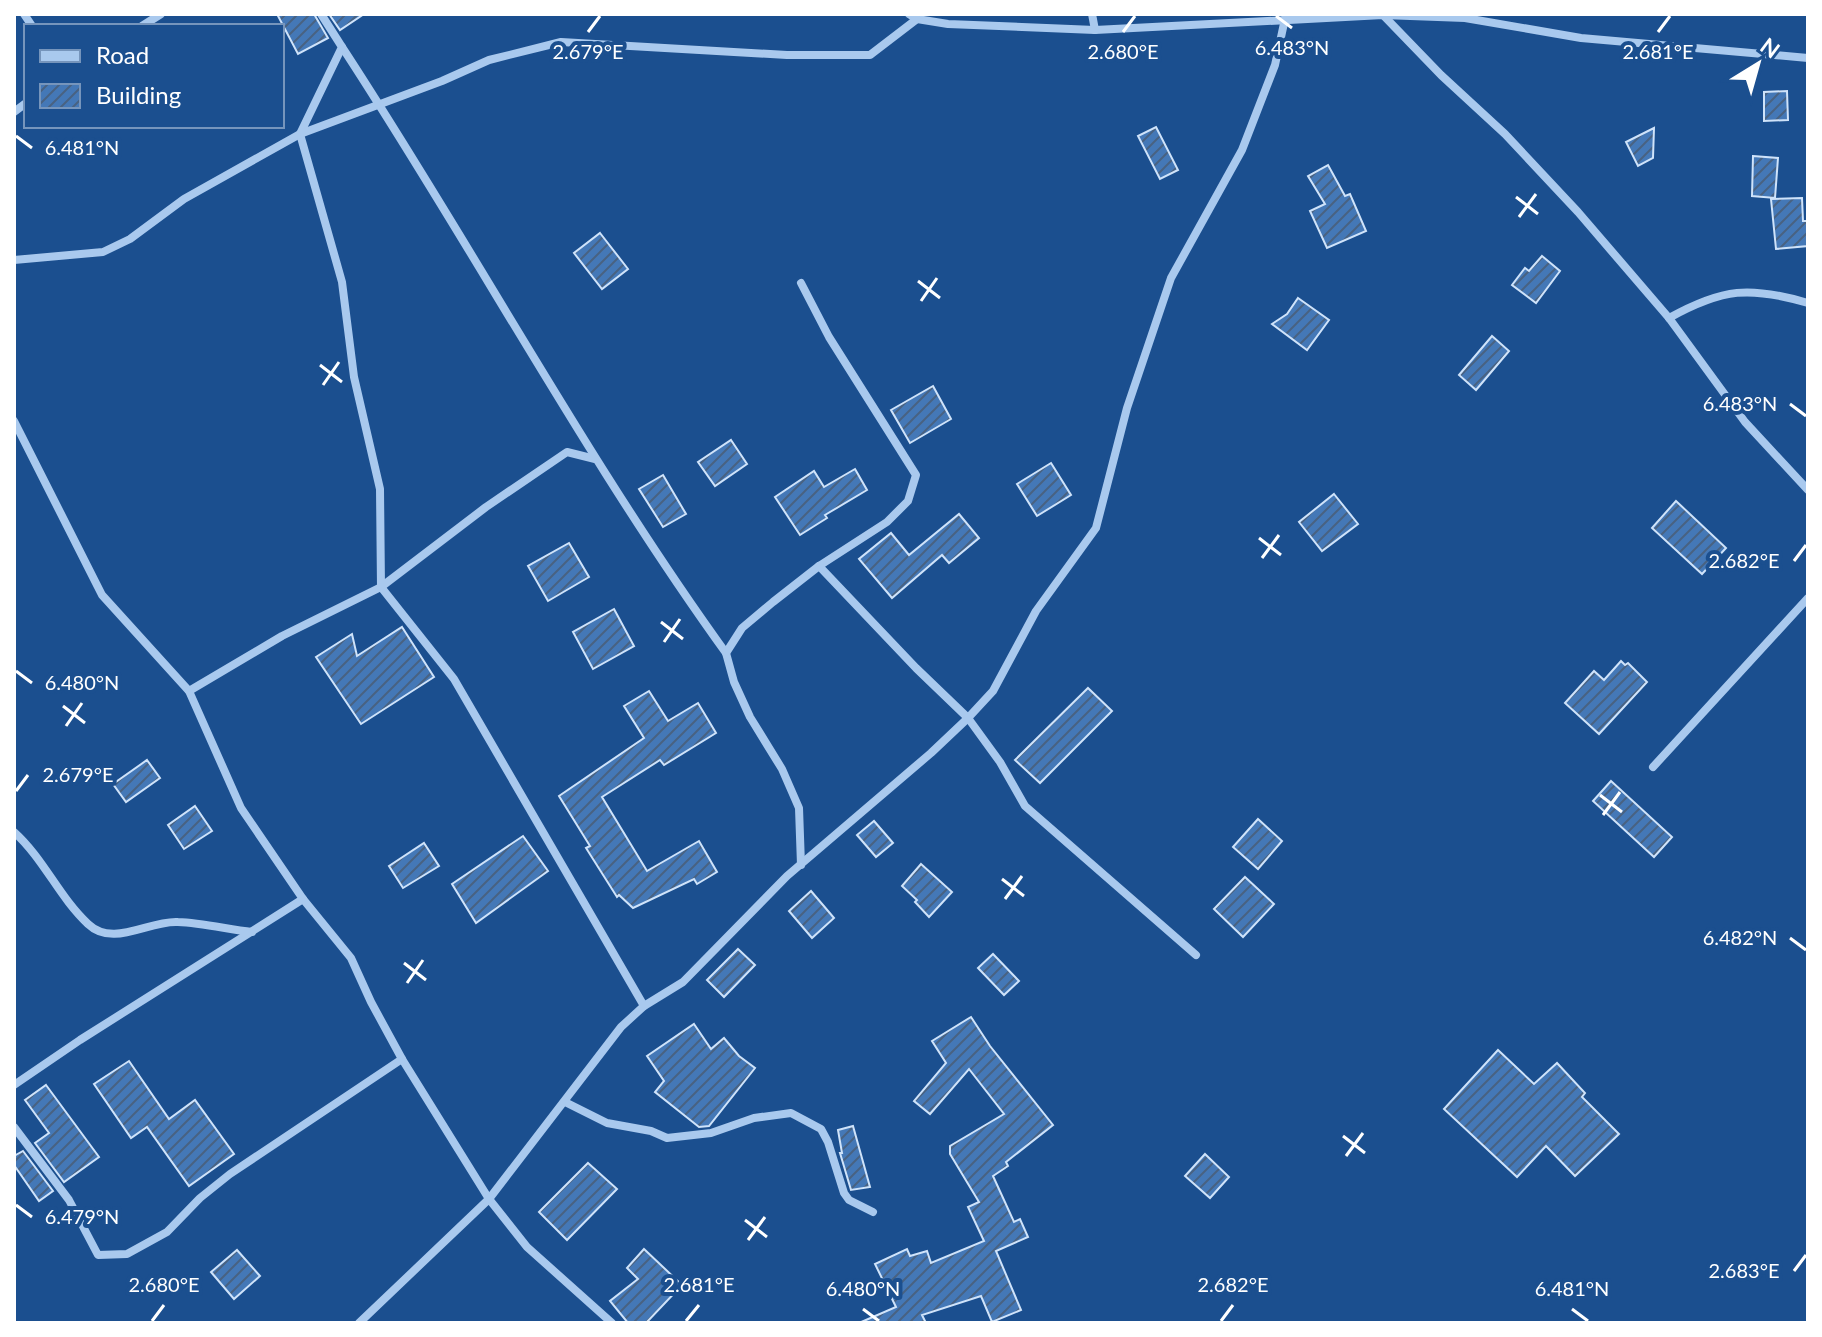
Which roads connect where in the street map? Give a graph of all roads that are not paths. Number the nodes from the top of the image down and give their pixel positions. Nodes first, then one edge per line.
1 (321, 14) edge
2 (1092, 14) edge
3 (1383, 15) edge
4 (913, 16) edge
5 (1286, 17) edge
6 (1095, 30) junction
7 (342, 47) junction
8 (1808, 58) edge
9 (379, 104) junction
10 (300, 134) junction
11 (14, 260) edge
12 (801, 283) dead end
13 (1808, 303) edge
14 (1669, 318) junction
15 (14, 421) edge
16 (595, 459) junction
17 (1808, 490) edge
18 (819, 566) junction
19 (381, 587) junction
20 (1808, 598) edge
21 (726, 653) junction
22 (189, 691) junction
23 (968, 718) junction
24 (1653, 767) dead end
25 (14, 832) edge
26 (801, 865) junction
27 (303, 899) junction
28 (253, 932) junction
29 (1196, 955) dead end
30 (644, 1006) junction
31 (402, 1059) junction
32 (14, 1085) edge
33 (565, 1102) junction
34 (14, 1127) edge
35 (489, 1199) junction
36 (873, 1212) dead end
37 (359, 1323) edge
38 (612, 1323) edge

1 - 7 street
2 - 6 street
3 - 5 street
3 - 8 street
3 - 14 street
4 - 6 street
4 - 9 street
5 - 6 street
5 - 23 street
7 - 9 street
7 - 10 street
9 - 10 street
9 - 16 street
10 - 11 street
10 - 19 street
12 - 18 street
13 - 14 street
14 - 17 street
15 - 22 street
16 - 19 street
16 - 21 street
18 - 21 street
18 - 23 street
19 - 22 street
19 - 30 street
20 - 24 street
21 - 26 street
22 - 27 street
23 - 26 street
23 - 29 street
25 - 28 street
26 - 30 street
27 - 28 street
27 - 31 street
28 - 32 street
30 - 33 street
31 - 34 street
31 - 35 street
33 - 35 street
33 - 36 street
35 - 37 street
35 - 38 street

